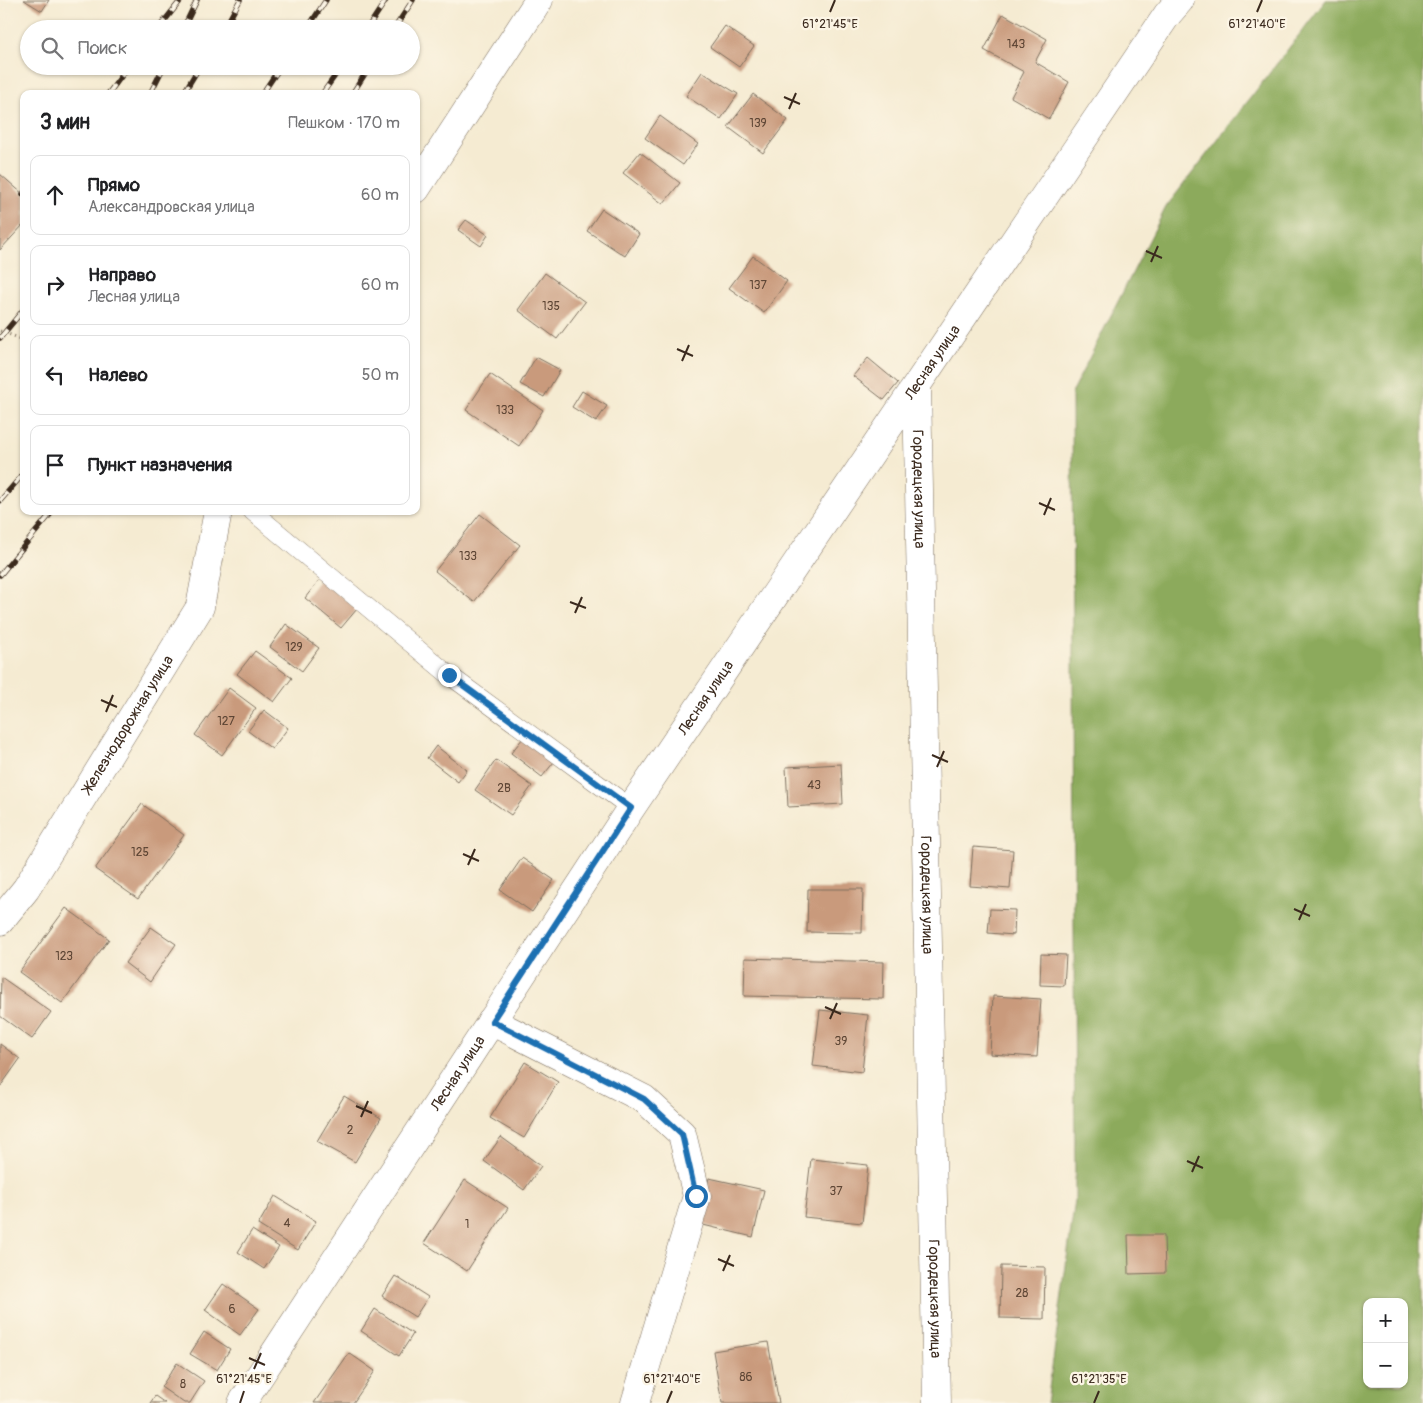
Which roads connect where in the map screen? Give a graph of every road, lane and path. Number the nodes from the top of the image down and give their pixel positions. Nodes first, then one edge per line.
1 (539, 0) edge
2 (1180, 0) edge
3 (420, 183) edge
4 (0, 331) edge
5 (20, 338) edge
6 (917, 387) junction
7 (217, 515) edge
8 (257, 515) edge
9 (631, 808) junction
10 (0, 921) edge
11 (492, 1021) junction
12 (242, 1403) edge
13 (635, 1403) edge
14 (937, 1403) edge

1 - 3 street
2 - 6 street, Лесная улица
4 - 5 path
6 - 9 street, Лесная улица
6 - 14 street, Городецкая улица
7 - 10 street, Железнодорожная улица
8 - 9 lane
9 - 11 street, Лесная улица
11 - 12 street, Лесная улица
11 - 13 street

